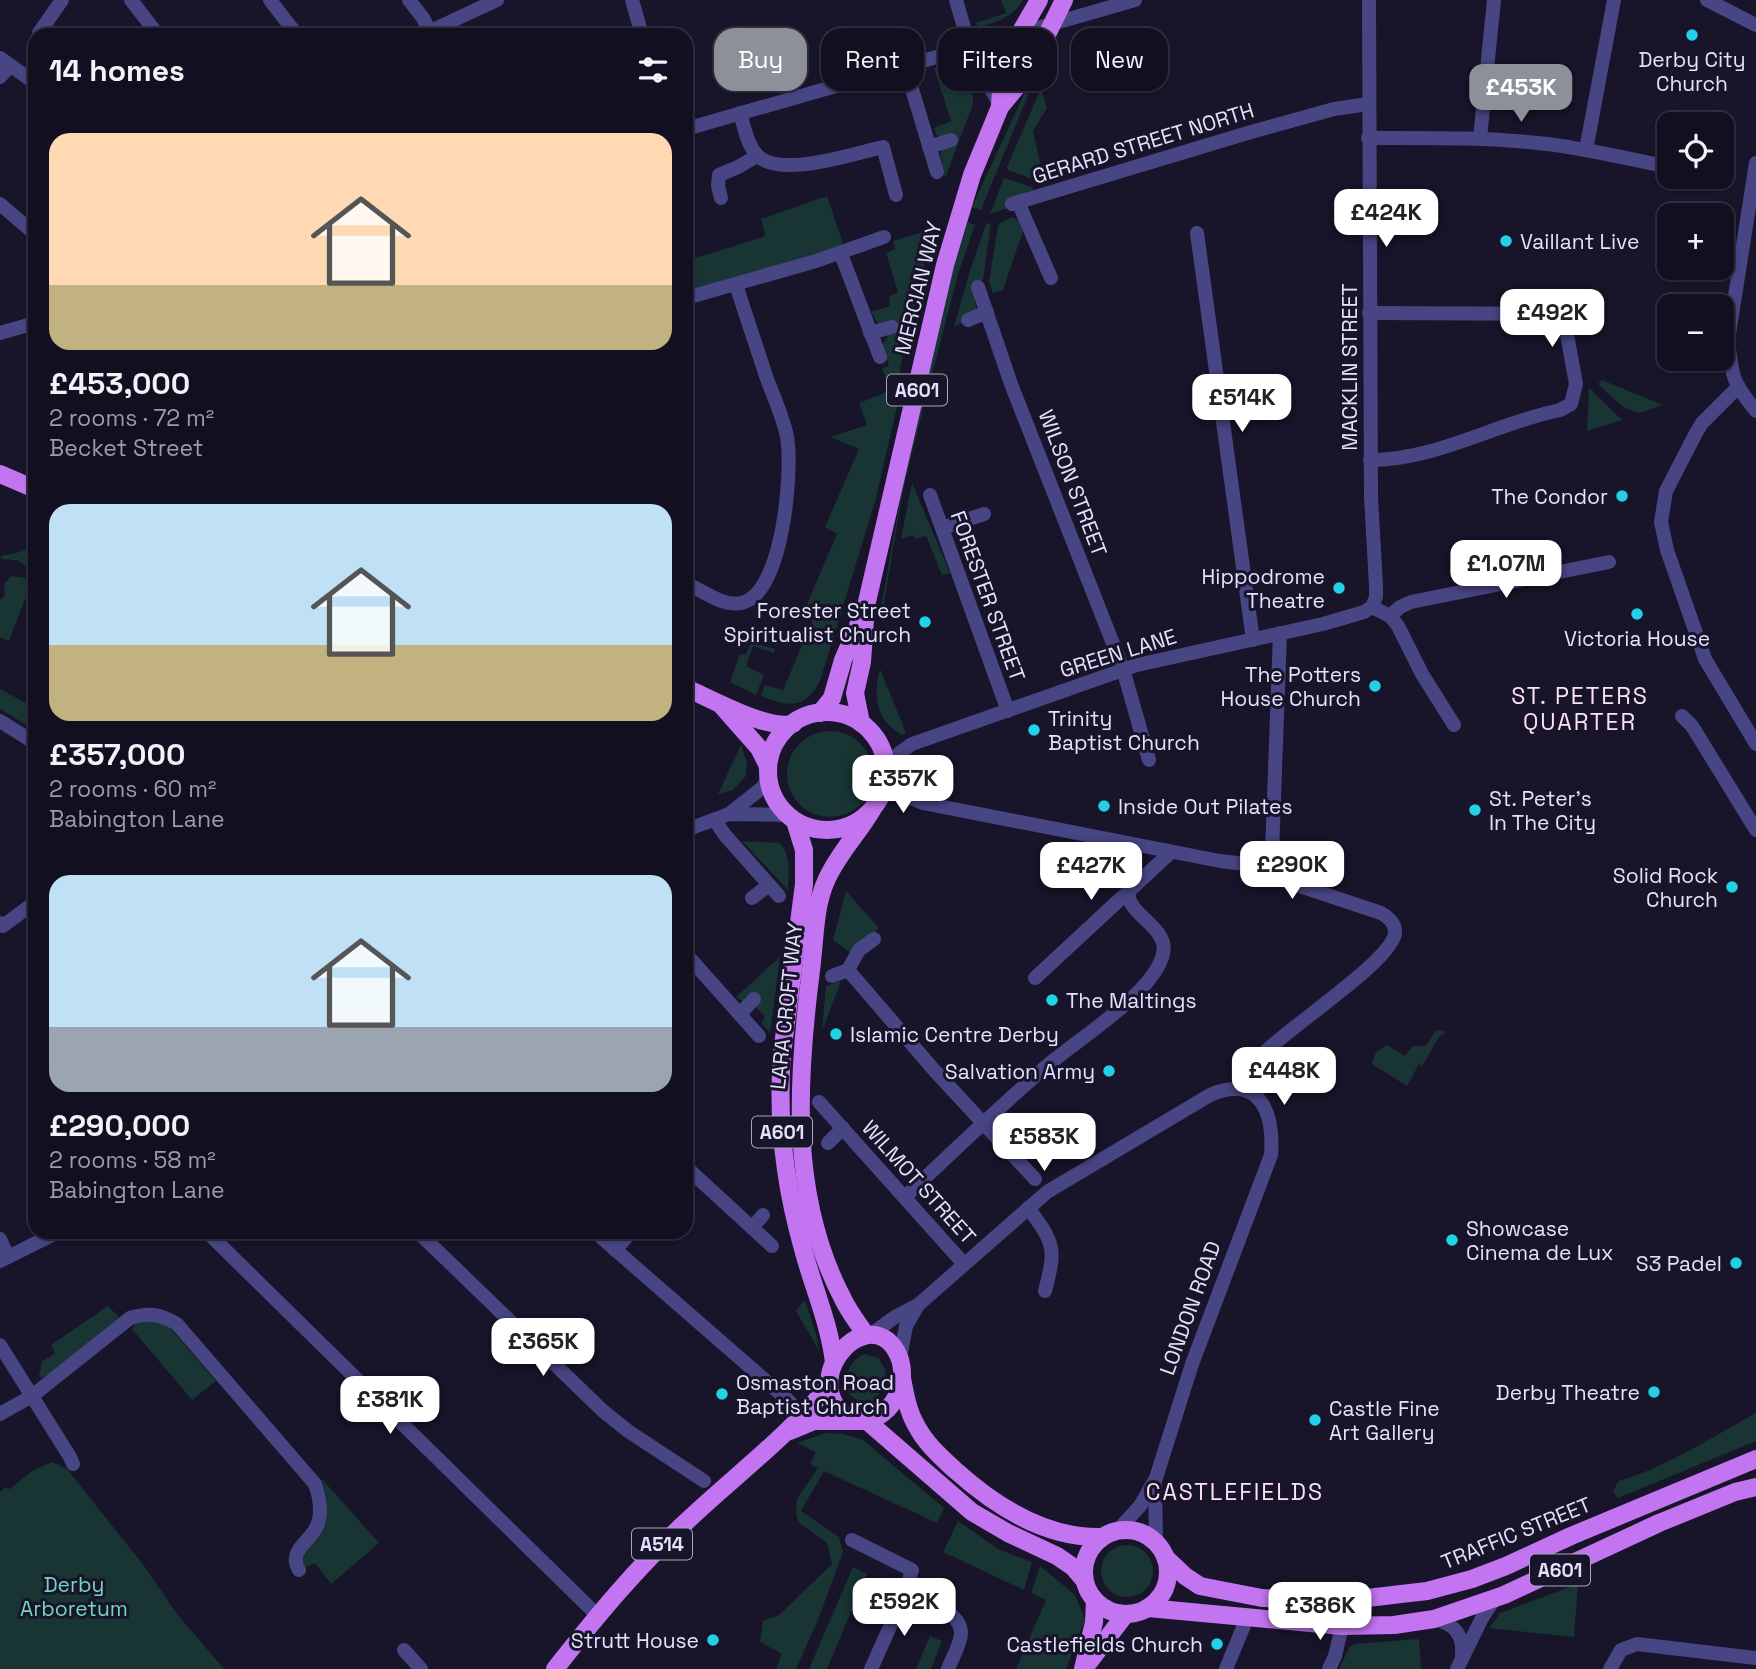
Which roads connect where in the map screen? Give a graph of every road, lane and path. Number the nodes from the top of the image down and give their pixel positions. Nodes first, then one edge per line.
1 (62, 0) edge
2 (131, 0) edge
3 (270, 0) edge
4 (409, 0) edge
5 (497, 0) edge
6 (632, 0) edge
7 (956, 0) edge
8 (1039, 0) edge
9 (1064, 0) edge
10 (1135, 0) edge
11 (1369, 0) edge
12 (1494, 0) edge
13 (1614, 0) edge
14 (1707, 0) edge
15 (1051, 24) junction
16 (1756, 25) edge
17 (42, 28) edge
18 (153, 28) edge
19 (292, 28) edge
20 (425, 28) edge
21 (437, 28) edge
22 (640, 28) edge
23 (960, 28) edge
24 (1023, 28) edge
25 (1037, 28) edge
26 (3, 67) edge
27 (28, 80) edge
28 (821, 90) edge
29 (912, 91) edge
30 (993, 91) edge
31 (1001, 91) edge
32 (1368, 104) junction
33 (1000, 107) junction
34 (740, 113) junction
35 (693, 127) edge
36 (1368, 138) junction
37 (1480, 138) junction
38 (951, 140) dead end
39 (929, 147) junction
40 (1586, 150) junction
41 (757, 156) junction
42 (1756, 163) edge
43 (1657, 164) edge
44 (937, 172) dead end
45 (896, 195) dead end
46 (721, 198) dead end
47 (0, 204) edge
48 (28, 228) edge
49 (1197, 233) dead end
50 (884, 237) dead end
51 (841, 254) junction
52 (1051, 278) dead end
53 (736, 285) junction
54 (978, 287) dead end
55 (693, 296) edge
56 (987, 312) junction
57 (1369, 313) junction
58 (968, 320) dead end
59 (28, 325) edge
60 (892, 327) dead end
61 (870, 332) junction
62 (0, 333) edge
63 (880, 357) dead end
64 (1756, 387) edge
65 (1737, 388) junction
66 (1756, 411) edge
67 (1370, 460) junction
68 (0, 474) edge
69 (28, 486) edge
70 (930, 495) dead end
71 (984, 514) dead end
72 (942, 528) junction
73 (1609, 562) dead end
74 (693, 586) edge
75 (866, 606) junction
76 (1372, 607) junction
77 (1390, 616) junction
78 (1280, 634) junction
79 (1253, 640) junction
80 (1123, 669) junction
81 (693, 692) edge
82 (722, 706) junction
83 (1007, 711) junction
84 (820, 713) junction
85 (1682, 716) dead end
86 (0, 721) edge
87 (861, 723) junction
88 (793, 724) junction
89 (1454, 725) dead end
90 (28, 739) edge
91 (1756, 744) edge
92 (1149, 760) dead end
93 (886, 771) junction
94 (769, 772) junction
95 (872, 810) junction
96 (722, 817) junction
97 (791, 818) junction
98 (693, 827) edge
99 (1756, 830) edge
100 (1171, 852) junction
101 (1265, 863) junction
102 (1129, 892) junction
103 (752, 898) dead end
104 (28, 907) edge
105 (1, 924) edge
106 (874, 939) dead end
107 (693, 962) edge
108 (848, 971) junction
109 (832, 976) dead end
110 (1035, 978) dead end
111 (754, 999) dead end
112 (740, 1014) junction
113 (760, 1036) dead end
114 (1244, 1089) junction
115 (819, 1102) dead end
116 (983, 1123) junction
117 (842, 1128) junction
118 (828, 1143) dead end
119 (693, 1174) edge
120 (1035, 1179) dead end
121 (905, 1197) junction
122 (1028, 1208) junction
123 (763, 1215) dead end
124 (752, 1228) junction
125 (0, 1239) edge
126 (44, 1239) edge
127 (214, 1239) edge
128 (425, 1239) edge
129 (603, 1239) edge
130 (625, 1239) edge
131 (772, 1246) dead end
132 (615, 1250) junction
133 (4, 1259) edge
134 (964, 1264) junction
135 (1045, 1291) dead end
136 (918, 1305) junction
137 (870, 1334) junction
138 (0, 1345) edge
139 (900, 1357) junction
140 (834, 1362) junction
141 (902, 1378) junction
142 (828, 1386) junction
143 (32, 1396) junction
144 (790, 1402) dead end
145 (0, 1414) edge
146 (859, 1420) junction
147 (784, 1433) junction
148 (1756, 1459) edge
149 (73, 1464) dead end
150 (1156, 1478) junction
151 (704, 1481) dead end
152 (1756, 1487) edge
153 (1118, 1530) junction
154 (1100, 1537) junction
155 (852, 1540) dead end
156 (1156, 1542) junction
157 (1166, 1559) junction
158 (299, 1570) dead end
159 (1084, 1580) junction
160 (905, 1593) junction
161 (1495, 1598) junction
162 (1095, 1601) junction
163 (1148, 1608) junction
164 (597, 1615) junction
165 (1125, 1615) junction
166 (1247, 1618) junction
167 (1434, 1619) junction
168 (1342, 1626) junction
169 (404, 1650) dead end
170 (1756, 1658) edge
171 (1459, 1663) edge
172 (421, 1669) edge
173 (555, 1669) edge
174 (871, 1669) edge
175 (948, 1669) edge
176 (1084, 1669) edge
177 (1226, 1669) edge
178 (1329, 1669) edge
179 (1609, 1669) edge

1 - 17 street
2 - 18 street
3 - 19 street
4 - 20 street
5 - 21 street
6 - 22 street
7 - 23 street
8 - 24 main road, MERCIAN WAY / A601
9 - 15 main road, MERCIAN WAY / A601
10 - 15 street
11 - 32 street, MACKLIN STREET
12 - 37 street
13 - 40 street
14 - 16 street
15 - 25 street
15 - 33 main road, MERCIAN WAY / A601
26 - 27 street
28 - 34 street
29 - 39 street
30 - 33 street
31 - 33 main road, MERCIAN WAY / A601
32 - 36 street, MACKLIN STREET
32 - 52 street, GERARD STREET NORTH
33 - 75 main road, MERCIAN WAY / A601
34 - 35 street
34 - 41 street
36 - 37 street
36 - 57 street, MACKLIN STREET
37 - 40 street
38 - 39 street
39 - 44 street
40 - 43 street
41 - 45 street
41 - 46 street
42 - 65 street
47 - 48 street
49 - 79 street
50 - 51 street
51 - 53 street
51 - 61 street
53 - 55 street
53 - 74 street
54 - 56 street, WILSON STREET
56 - 58 street
56 - 80 street, WILSON STREET
57 - 67 street, MACKLIN STREET
57 - 67 street
59 - 62 street
60 - 61 street
61 - 63 street
64 - 65 street
65 - 66 street
65 - 91 street
67 - 76 street, MACKLIN STREET
68 - 69 main road
70 - 72 street, FORESTER STREET
71 - 72 street
72 - 83 street, FORESTER STREET
73 - 77 street
75 - 84 main road, MERCIAN WAY / A601
75 - 87 main road, MERCIAN WAY / A601
76 - 77 street
76 - 78 street, GREEN LANE
77 - 89 street
78 - 79 street, GREEN LANE
78 - 101 street
79 - 80 street, GREEN LANE
80 - 83 street, GREEN LANE
80 - 92 street, WILSON STREET
81 - 82 main road
82 - 88 main road
82 - 94 main road
83 - 93 street, GREEN LANE
84 - 87 main road
84 - 88 main road
85 - 99 street
86 - 90 street
87 - 93 main road, A601
88 - 94 main road
93 - 95 main road, A601
93 - 100 street
94 - 96 street
94 - 97 main road, A601
95 - 97 main road
95 - 137 main road, LARA CROFT WAY / A601
96 - 97 street
96 - 98 street
96 - 103 street
97 - 140 main road, LARA CROFT WAY / A601
100 - 101 street
100 - 102 street
101 - 114 street
102 - 110 street
102 - 116 street
104 - 105 street
106 - 108 street
107 - 112 street
108 - 109 street
108 - 116 street
111 - 112 street
112 - 113 street
114 - 122 street
114 - 150 street, LONDON ROAD
115 - 117 street, WILMOT STREET
116 - 120 street
116 - 121 street
117 - 118 street, WILMOT STREET
117 - 121 street, WILMOT STREET
119 - 124 street
121 - 134 street, WILMOT STREET
122 - 134 street
122 - 135 street
123 - 124 street
124 - 131 street
125 - 133 street
126 - 133 street
127 - 164 street
128 - 151 street
129 - 132 street
130 - 132 street
132 - 144 street
134 - 136 street
136 - 137 street
136 - 139 street
137 - 139 main road, A601
137 - 140 main road
138 - 143 street
139 - 141 main road
140 - 142 main road, A601
141 - 146 main road
141 - 154 main road
142 - 146 main road
142 - 147 main road, A514
143 - 145 street
143 - 149 street
143 - 158 street
146 - 147 main road, A514
146 - 159 main road
147 - 164 main road, A514
148 - 157 main road, TRAFFIC STREET / A601
150 - 153 street, LONDON ROAD
150 - 156 street, LONDON ROAD
152 - 161 main road, A601
153 - 154 main road
153 - 156 main road
154 - 159 main road
155 - 160 street
156 - 157 main road, A601
157 - 163 main road
159 - 162 main road
160 - 174 street
160 - 175 street
161 - 167 main road, A601
161 - 171 street
162 - 165 main road
162 - 176 main road
163 - 165 main road, A601
163 - 166 main road, A601
164 - 173 main road, A514
165 - 176 main road
166 - 168 main road, A601
166 - 177 street
167 - 168 main road, A601
167 - 171 street
168 - 178 street
169 - 172 street
170 - 179 street

